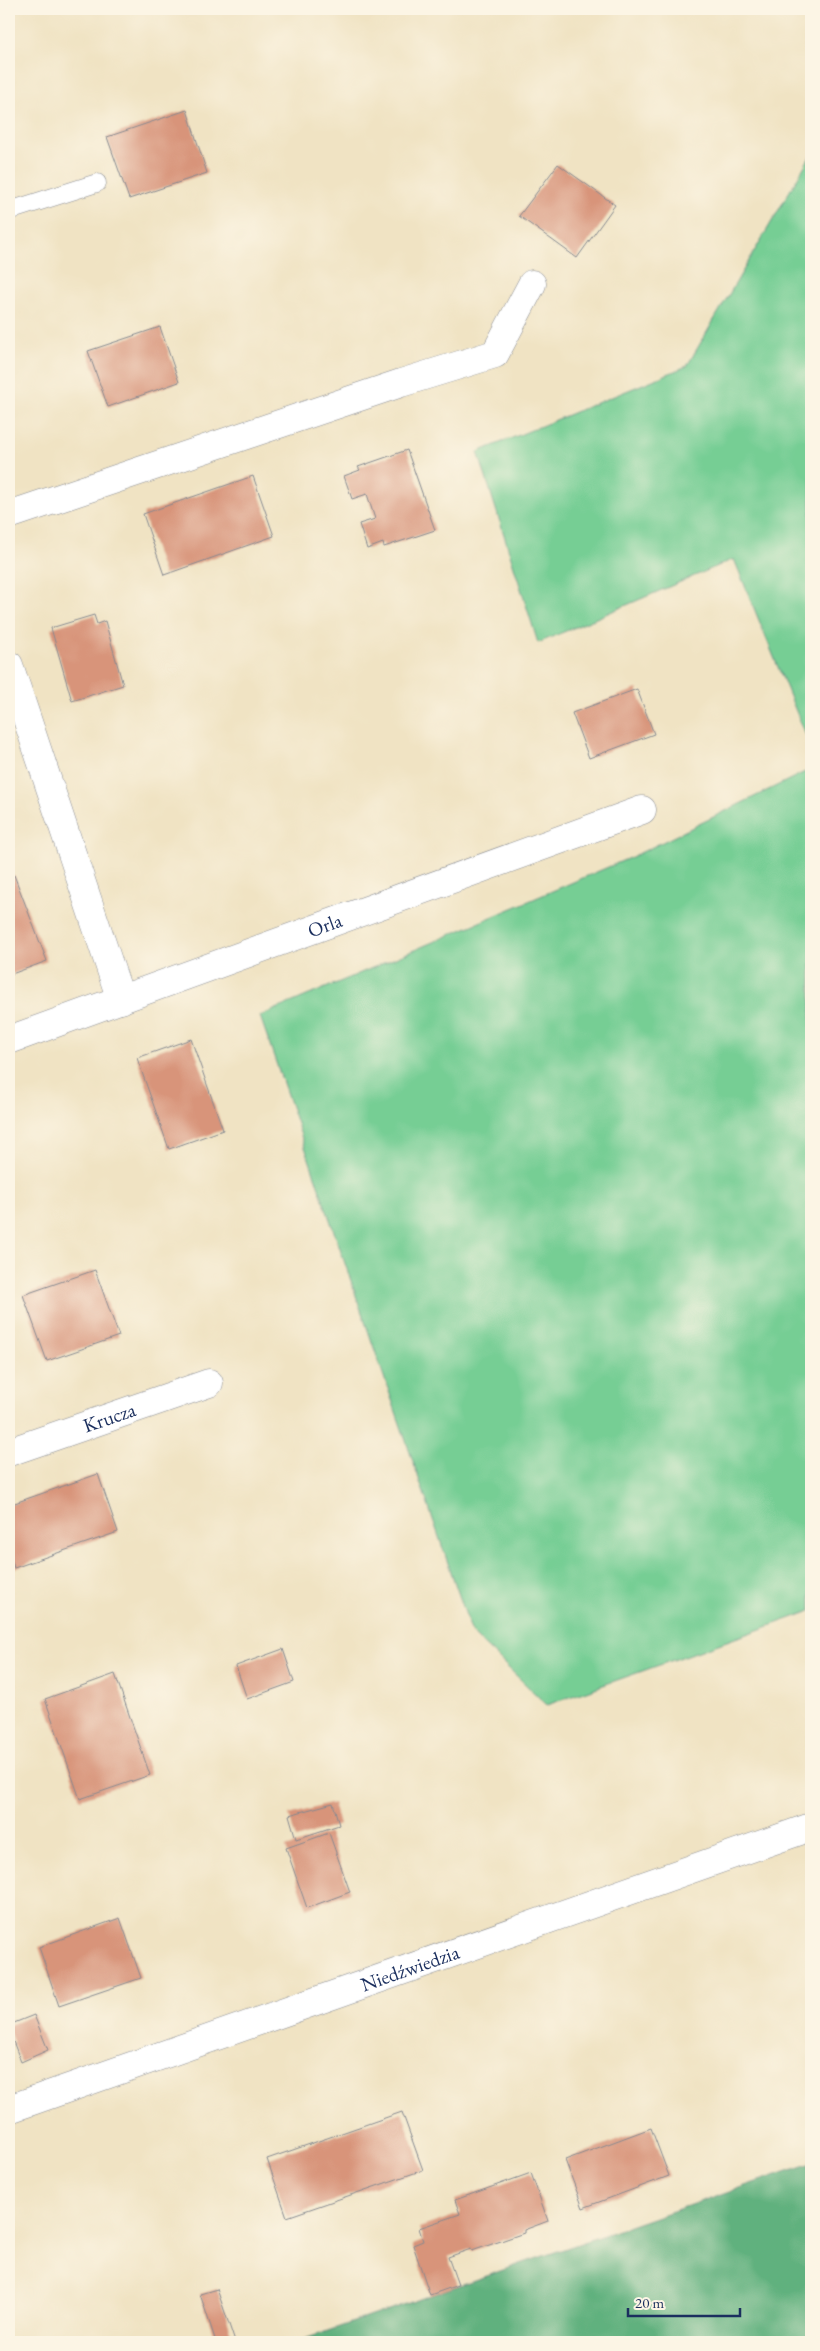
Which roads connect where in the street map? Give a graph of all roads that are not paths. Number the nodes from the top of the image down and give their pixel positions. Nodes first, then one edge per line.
1 (97, 183) dead end
2 (9, 211) edge
3 (532, 284) dead end
4 (9, 515) edge
5 (9, 665) edge
6 (642, 810) dead end
7 (121, 1000) junction
8 (9, 1040) edge
9 (209, 1382) dead end
10 (9, 1452) edge
11 (811, 1826) edge
12 (9, 2110) edge

1 - 2 lane
3 - 4 street
5 - 7 street
6 - 7 street, Orla
7 - 8 street, Orla
9 - 10 street, Krucza
11 - 12 street, Niedźwiedzia

